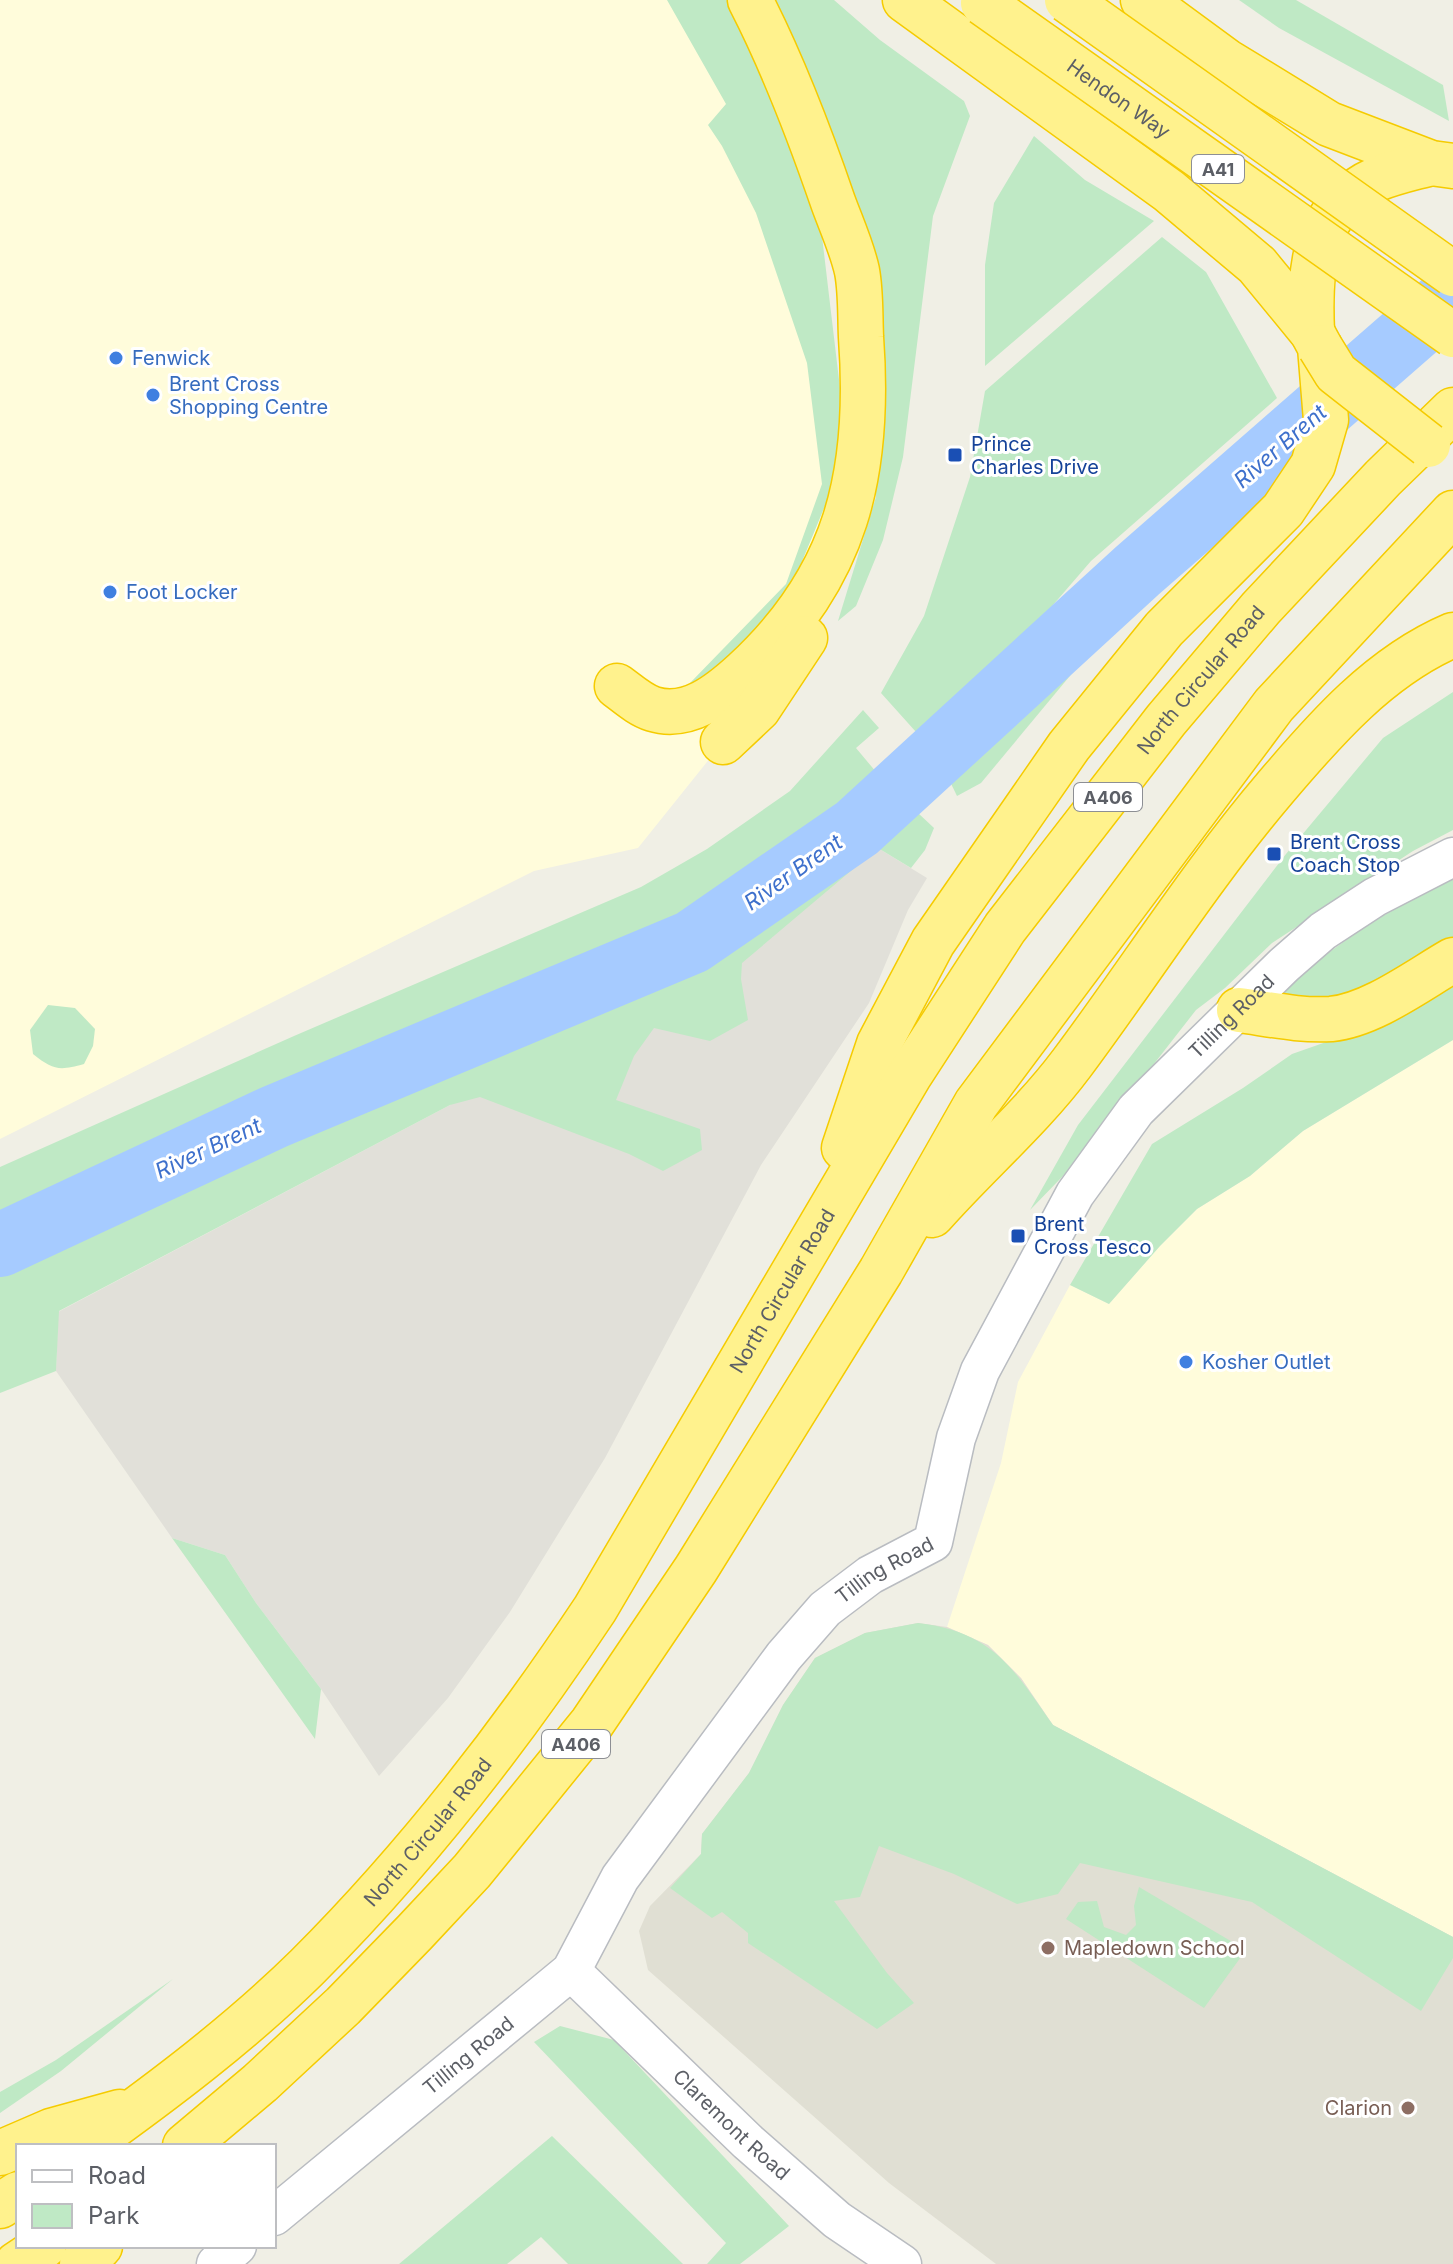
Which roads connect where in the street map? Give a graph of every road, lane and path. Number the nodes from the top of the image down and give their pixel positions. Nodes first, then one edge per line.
1 (750, 0) edge
2 (905, 0) edge
3 (1067, 0) edge
4 (1143, 0) edge
5 (971, 12) edge
6 (1442, 165) edge
7 (1453, 274) edge
8 (1453, 335) edge
9 (1316, 339) junction
10 (1453, 410) edge
11 (1453, 461) edge
12 (1453, 513) edge
13 (815, 588) junction
14 (1453, 635) edge
15 (617, 686) dead end
16 (723, 742) dead end
17 (1453, 857) edge
18 (1453, 960) edge
19 (1239, 1010) junction
20 (818, 1228) junction
21 (881, 1271) junction
22 (571, 1971) junction
23 (142, 2106) junction
24 (21, 2144) edge
25 (89, 2144) edge
26 (187, 2144) edge
27 (276, 2214) edge
28 (41, 2248) edge
29 (98, 2248) edge
30 (235, 2248) edge
31 (17, 2264) edge
32 (82, 2264) edge
33 (216, 2264) edge
34 (902, 2264) edge

1 - 13 highway
2 - 5 highway, A41
3 - 7 highway, A41, bridge
4 - 6 highway
5 - 8 highway, Hendon Way / A41, bridge
5 - 9 highway, A41
6 - 9 highway, bridge
9 - 11 highway, bridge
9 - 20 highway, A406
10 - 20 highway, North Circular Road / A406
12 - 21 highway, A406
13 - 15 highway
13 - 16 highway
14 - 21 highway, A406
17 - 19 street, Tilling Road
18 - 19 highway
19 - 22 street, Tilling Road
20 - 23 highway, North Circular Road / A406
21 - 26 highway, A406
22 - 27 street, Tilling Road
22 - 34 street, Claremont Road
23 - 24 highway, A406
23 - 25 highway, North Circular Road / A406
28 - 31 highway
29 - 32 highway
30 - 33 street

